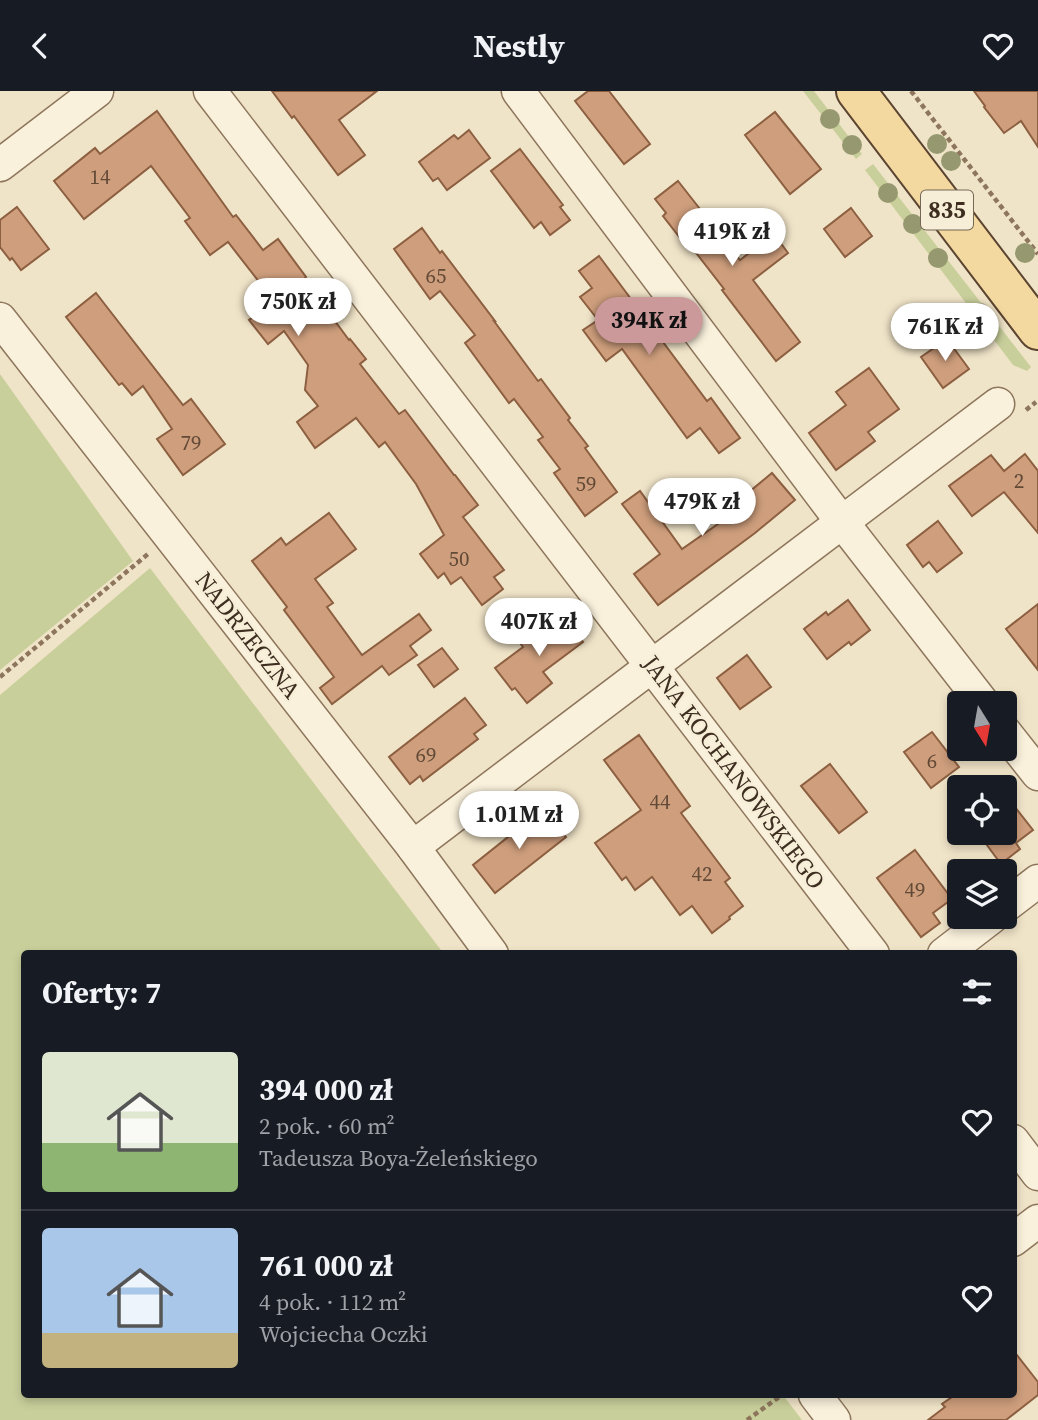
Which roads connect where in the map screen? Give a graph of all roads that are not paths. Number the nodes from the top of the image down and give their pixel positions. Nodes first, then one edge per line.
1 (97, 91) edge
2 (210, 91) edge
3 (518, 91) edge
4 (856, 91) edge
5 (0, 165) edge
6 (0, 319) edge
7 (1038, 330) edge
8 (998, 404) dead end
9 (842, 522) junction
10 (653, 665) junction
11 (974, 691) edge
12 (1017, 747) edge
13 (1038, 774) edge
14 (414, 847) junction
15 (1038, 881) edge
16 (1017, 897) edge
17 (976, 929) edge
18 (489, 950) edge
19 (870, 950) edge
20 (949, 950) edge
21 (1017, 1146) edge
22 (1038, 1174) edge
23 (1038, 1221) edge
24 (1017, 1237) edge
25 (817, 1398) edge
26 (834, 1420) edge

1 - 5 street
2 - 10 street, JANA KOCHANOWSKIEGO
3 - 9 street
4 - 7 main road, 835
6 - 14 street, NADRZECZNA
8 - 9 street
9 - 10 street
9 - 11 street
10 - 14 street
10 - 19 street, JANA KOCHANOWSKIEGO
12 - 13 street
14 - 18 street, NADRZECZNA
15 - 16 street
17 - 20 street
21 - 22 street
23 - 24 street
25 - 26 street

